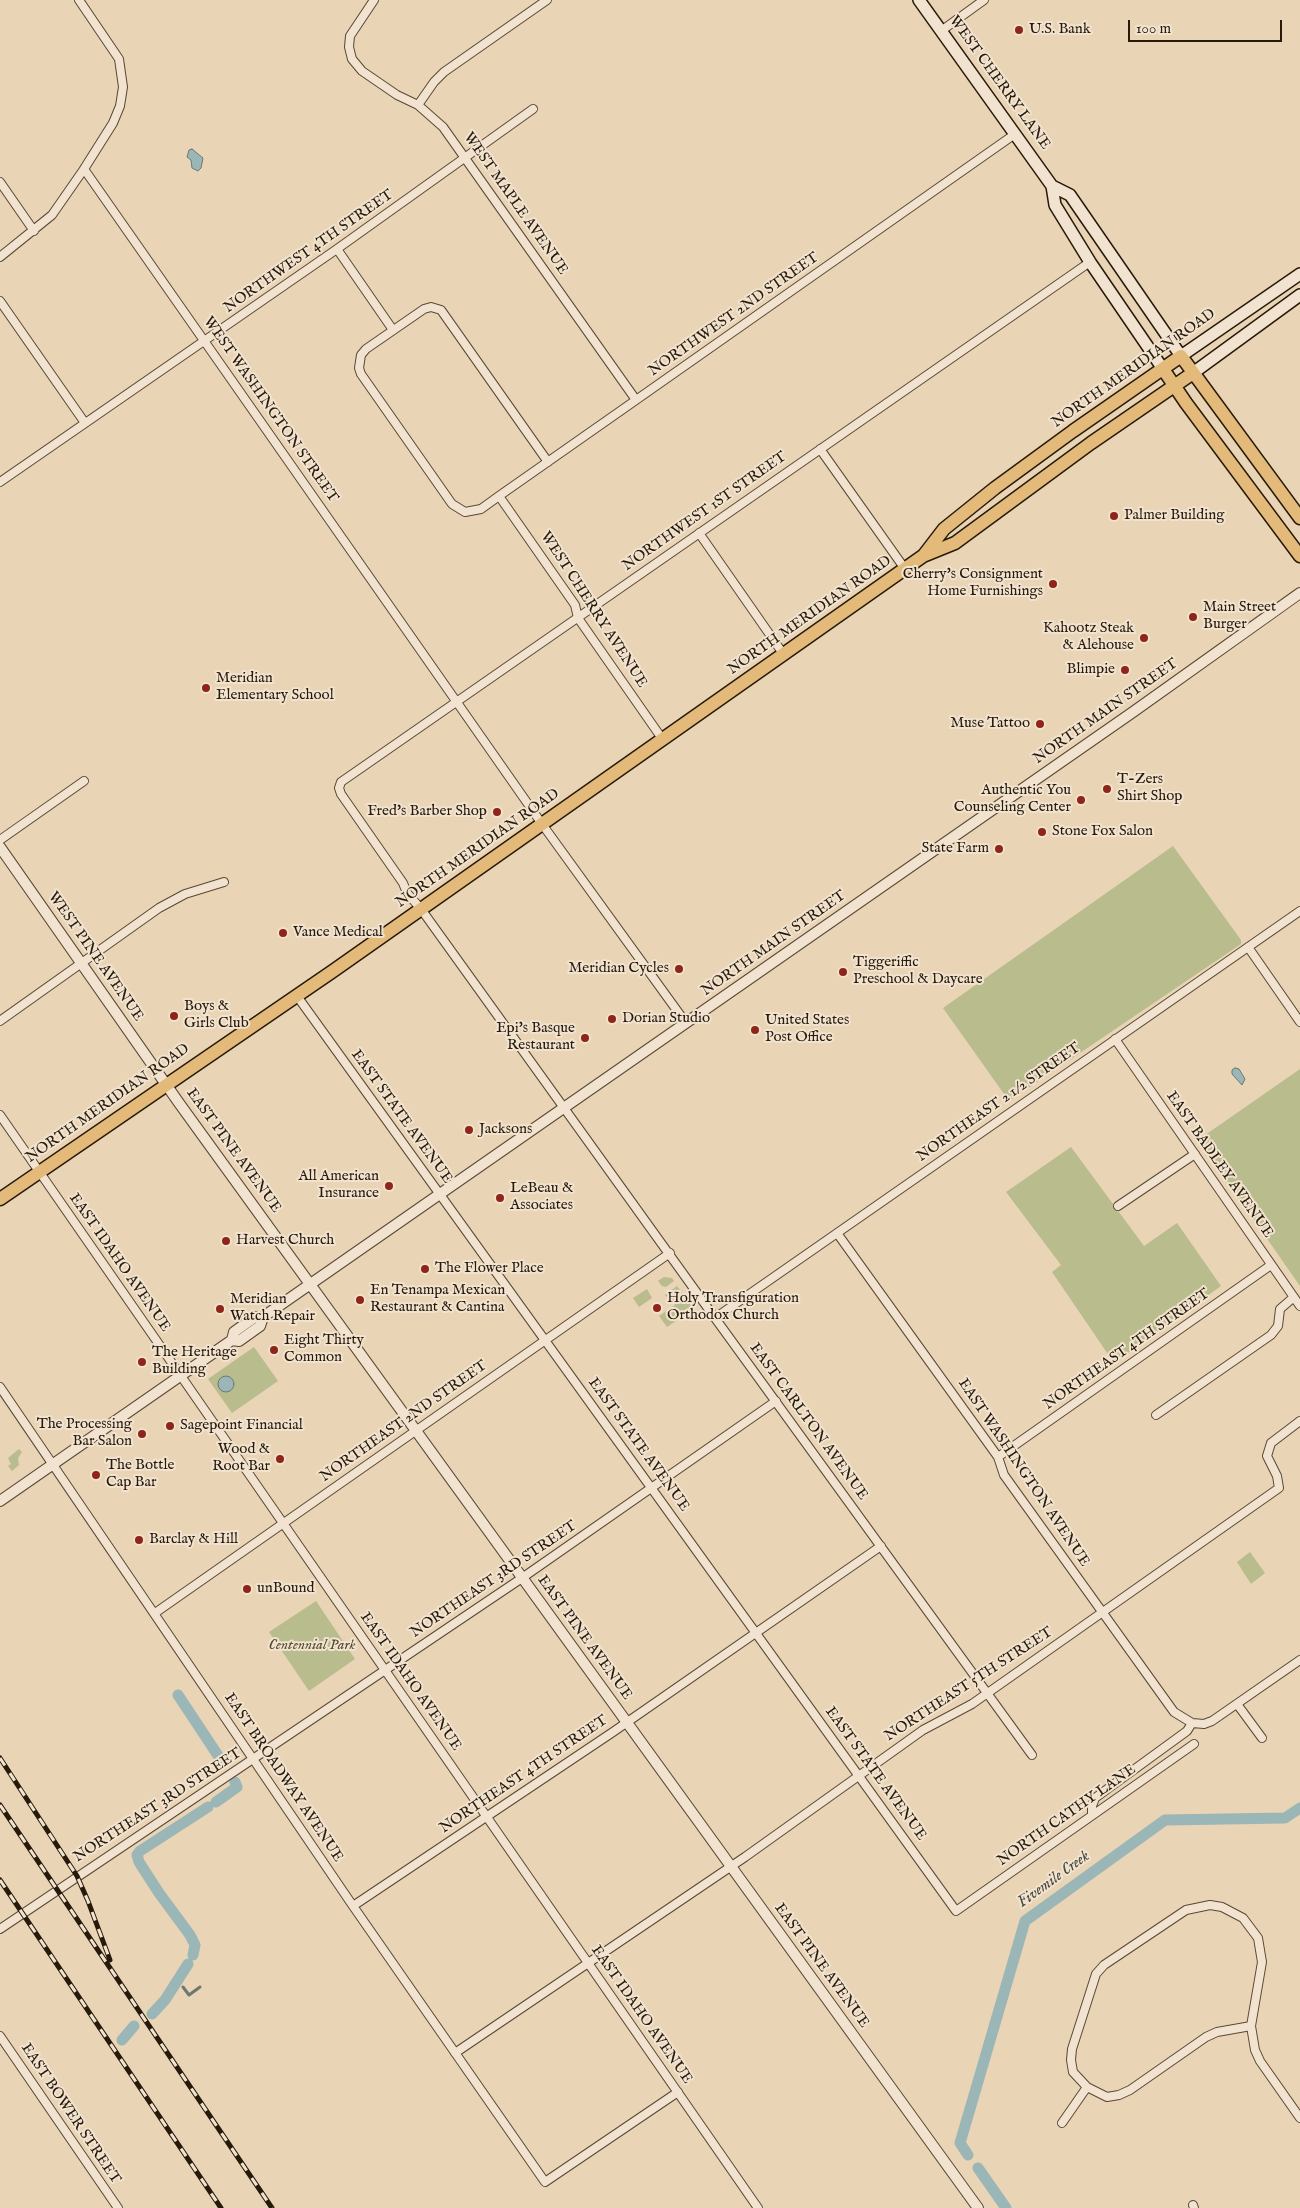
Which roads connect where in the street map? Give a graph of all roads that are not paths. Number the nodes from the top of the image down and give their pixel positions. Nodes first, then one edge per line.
1 (79, 0) edge
2 (374, 0) edge
3 (547, 0) edge
4 (919, 0) edge
5 (984, 0) edge
6 (941, 31) junction
7 (418, 105) junction
8 (533, 109) dead end
9 (1015, 134) junction
10 (466, 156) junction
11 (84, 169) junction
12 (0, 182) edge
13 (1052, 186) junction
14 (34, 230) junction
15 (337, 249) junction
16 (0, 257) edge
17 (1090, 262) junction
18 (1300, 274) edge
19 (1300, 295) edge
20 (0, 301) edge
21 (393, 330) junction
22 (205, 342) junction
23 (1181, 356) junction
24 (1163, 368) junction
25 (1193, 373) junction
26 (1174, 386) junction
27 (636, 400) junction
28 (85, 423) junction
29 (820, 449) junction
30 (548, 462) junction
31 (0, 482) edge
32 (499, 496) junction
33 (1300, 518) edge
34 (699, 533) junction
35 (923, 556) junction
36 (1300, 556) edge
37 (904, 569) junction
38 (1300, 593) edge
39 (578, 618) junction
40 (784, 655) junction
41 (457, 702) junction
42 (663, 740) junction
43 (84, 781) dead end
44 (339, 788) joint
45 (542, 824) junction
46 (0, 840) edge
47 (0, 847) edge
48 (224, 882) dead end
49 (421, 909) junction
50 (1300, 911) edge
51 (1248, 947) junction
52 (82, 964) junction
53 (297, 996) junction
54 (0, 1021) edge
55 (1300, 1022) edge
56 (686, 1023) junction
57 (1115, 1039) junction
58 (166, 1084) junction
59 (565, 1108) junction
60 (0, 1115) edge
61 (1196, 1154) junction
62 (40, 1171) junction
63 (440, 1195) junction
64 (0, 1199) edge
65 (1118, 1206) dead end
66 (837, 1233) junction
67 (670, 1253) junction
68 (1271, 1265) junction
69 (311, 1284) junction
70 (1294, 1297) junction
71 (1300, 1306) edge
72 (715, 1318) junction
73 (545, 1340) junction
74 (181, 1376) junction
75 (0, 1387) edge
76 (776, 1401) junction
77 (1156, 1415) dead end
78 (1300, 1421) edge
79 (416, 1431) junction
80 (998, 1457) junction
81 (52, 1465) junction
82 (652, 1488) junction
83 (0, 1501) edge
84 (283, 1524) junction
85 (881, 1546) junction
86 (522, 1578) junction
87 (155, 1613) junction
88 (1103, 1613) junction
89 (756, 1632) junction
90 (1300, 1660) edge
91 (386, 1671) junction
92 (987, 1693) junction
93 (1237, 1704) junction
94 (627, 1723) junction
95 (1192, 1723) junction
96 (1262, 1738) dead end
97 (1194, 1744) dead end
98 (1032, 1755) dead end
99 (254, 1760) junction
100 (860, 1777) junction
101 (1092, 1815) junction
102 (487, 1817) junction
103 (731, 1866) junction
104 (353, 1906) junction
105 (956, 1911) joint
106 (0, 1929) edge
107 (588, 1963) junction
108 (1251, 2026) junction
109 (0, 2036) edge
110 (455, 2053) junction
111 (1087, 2087) junction
112 (678, 2092) junction
113 (1300, 2118) edge
114 (1062, 2123) dead end
115 (118, 2208) edge
116 (758, 2208) edge
117 (978, 2208) edge

1 - 11 street
2 - 7 street, WEST MAPLE AVENUE
3 - 7 street
4 - 6 main road, WEST CHERRY LANE
5 - 6 street
6 - 9 main road, WEST CHERRY LANE
7 - 10 street, WEST MAPLE AVENUE
8 - 10 street, NORTHWEST 4TH STREET
9 - 13 main road, WEST CHERRY LANE
9 - 27 street, NORTHWEST 2ND STREET
10 - 15 street, NORTHWEST 4TH STREET
10 - 27 street, WEST MAPLE AVENUE
11 - 14 street
11 - 22 street, WEST WASHINGTON STREET
12 - 14 street
13 - 17 main road, WEST CHERRY LANE
13 - 23 main road, WEST CHERRY LANE
14 - 16 street
15 - 21 street
15 - 22 street, NORTHWEST 4TH STREET
17 - 24 main road, WEST CHERRY LANE
17 - 29 street, NORTHWEST 1ST STREET
18 - 23 main road, NORTH MERIDIAN ROAD
19 - 25 main road, NORTH MERIDIAN ROAD
20 - 28 street
21 - 30 street
21 - 32 street, NORTHWEST 2ND STREET
22 - 28 street, NORTHWEST 4TH STREET
22 - 41 street, WEST WASHINGTON STREET
23 - 24 main road, NORTH MERIDIAN ROAD
23 - 25 main road, WEST CHERRY LANE
24 - 26 main road
24 - 35 main road, NORTH MERIDIAN ROAD
25 - 26 main road, NORTH MERIDIAN ROAD
25 - 33 main road, WEST CHERRY LANE
26 - 35 main road, NORTH MERIDIAN ROAD
26 - 36 main road
27 - 30 street, NORTHWEST 2ND STREET
28 - 31 street, NORTHWEST 4TH STREET
29 - 34 street, NORTHWEST 1ST STREET
29 - 37 street
30 - 32 street, NORTHWEST 2ND STREET
32 - 39 street, WEST CHERRY AVENUE
34 - 39 street, NORTHWEST 1ST STREET
34 - 40 street
35 - 37 main road, NORTH MERIDIAN ROAD
37 - 40 main road, NORTH MERIDIAN ROAD
38 - 56 street, NORTH MAIN STREET
39 - 41 street, NORTHWEST 1ST STREET
39 - 42 street, WEST CHERRY AVENUE
40 - 42 main road, NORTH MERIDIAN ROAD
41 - 44 street, NORTHWEST 1ST STREET
41 - 45 street, WEST WASHINGTON STREET
42 - 45 main road, NORTH MERIDIAN ROAD
43 - 46 street
44 - 49 street, EAST CARLTON AVENUE
45 - 49 main road, NORTH MERIDIAN ROAD
45 - 56 street
47 - 52 street, WEST PINE AVENUE
48 - 52 street
49 - 53 main road, NORTH MERIDIAN ROAD
49 - 59 street, EAST CARLTON AVENUE
50 - 51 street, NORTHEAST 2 1/2 STREET
51 - 55 street
51 - 57 street, NORTHEAST 2 1/2 STREET
52 - 54 street
52 - 58 street, WEST PINE AVENUE
53 - 58 main road, NORTH MERIDIAN ROAD
53 - 63 street, EAST STATE AVENUE
56 - 59 street, NORTH MAIN STREET
57 - 61 street, EAST BADLEY AVENUE
57 - 66 street, NORTHEAST 2 1/2 STREET
58 - 62 main road, NORTH MERIDIAN ROAD
58 - 69 street, EAST PINE AVENUE
59 - 63 street, NORTH MAIN STREET
59 - 67 street, EAST CARLTON AVENUE
60 - 62 street, EAST IDAHO AVENUE
61 - 65 street
61 - 68 street, EAST BADLEY AVENUE
62 - 64 main road, NORTH MERIDIAN ROAD
62 - 74 street, EAST IDAHO AVENUE
63 - 69 street, NORTH MAIN STREET
63 - 73 street, EAST STATE AVENUE
66 - 72 street, NORTHEAST 2 1/2 STREET
66 - 80 street, EAST WASHINGTON AVENUE
67 - 72 street, EAST CARLTON AVENUE
67 - 73 street, NORTHEAST 2ND STREET
68 - 70 street, EAST BADLEY AVENUE
68 - 80 street, NORTHEAST 4TH STREET
69 - 74 street, NORTH MAIN STREET
69 - 79 street, EAST PINE AVENUE
70 - 71 street, EAST BADLEY AVENUE
70 - 77 street
72 - 76 street, EAST CARLTON AVENUE
73 - 79 street, NORTHEAST 2ND STREET
73 - 82 street, EAST STATE AVENUE
74 - 81 street, NORTH MAIN STREET
74 - 84 street, EAST IDAHO AVENUE
75 - 81 street, EAST BROADWAY AVENUE
76 - 82 street, NORTHEAST 3RD STREET
76 - 85 street, EAST CARLTON AVENUE
78 - 88 street, NORTHEAST 5TH STREET
79 - 84 street, NORTHEAST 2ND STREET
79 - 86 street, EAST PINE AVENUE
80 - 88 street, EAST WASHINGTON AVENUE
81 - 83 street, NORTH MAIN STREET
81 - 87 street, EAST BROADWAY AVENUE
82 - 86 street, NORTHEAST 3RD STREET
82 - 89 street, EAST STATE AVENUE
84 - 87 street, NORTHEAST 2ND STREET
84 - 91 street, EAST IDAHO AVENUE
85 - 89 street, NORTHEAST 4TH STREET
85 - 92 street, EAST CARLTON AVENUE
86 - 91 street, NORTHEAST 3RD STREET
86 - 94 street, EAST PINE AVENUE
87 - 99 street, EAST BROADWAY AVENUE
88 - 92 street, NORTHEAST 5TH STREET
88 - 95 street, EAST WASHINGTON AVENUE
89 - 94 street, NORTHEAST 4TH STREET
89 - 100 street, EAST STATE AVENUE
90 - 93 street
91 - 99 street, NORTHEAST 3RD STREET
91 - 102 street, EAST IDAHO AVENUE
92 - 98 street, EAST CARLTON AVENUE
92 - 100 street, NORTHEAST 5TH STREET
93 - 95 street
93 - 96 street
94 - 102 street, NORTHEAST 4TH STREET
94 - 103 street, EAST PINE AVENUE
95 - 101 street
97 - 101 street, NORTH CATHY LANE
99 - 104 street, EAST BROADWAY AVENUE
99 - 106 street, NORTHEAST 3RD STREET
100 - 103 street, NORTHEAST 5TH STREET
100 - 105 street, EAST STATE AVENUE
101 - 105 street, NORTH CATHY LANE
102 - 104 street, NORTHEAST 4TH STREET
102 - 107 street, EAST IDAHO AVENUE
103 - 107 street, NORTHEAST 5TH STREET
103 - 117 street, EAST PINE AVENUE
104 - 110 street, EAST BROADWAY AVENUE
107 - 110 street, NORTHEAST 5TH STREET
107 - 112 street, EAST IDAHO AVENUE
108 - 111 street
108 - 111 street
108 - 113 street
109 - 115 street, EAST BOWER STREET
110 - 112 street, EAST BROADWAY AVENUE
111 - 114 street
112 - 116 street, EAST IDAHO AVENUE

